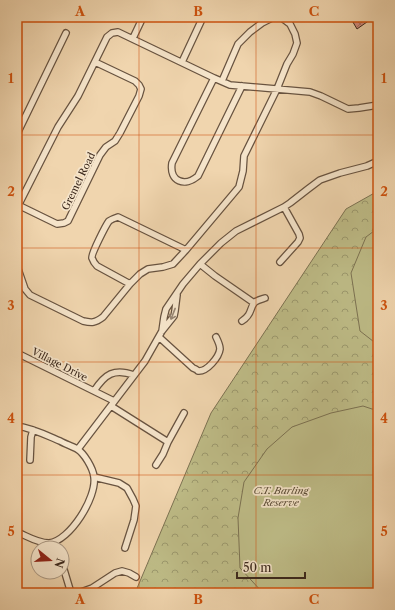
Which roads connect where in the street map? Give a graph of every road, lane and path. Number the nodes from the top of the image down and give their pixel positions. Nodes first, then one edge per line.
1 (144, 17) edge
2 (203, 17) edge
3 (66, 33) dead end
4 (133, 38) junction
5 (95, 62) junction
6 (182, 62) junction
7 (214, 78) junction
8 (222, 82) junction
9 (242, 86) junction
10 (278, 89) junction
11 (378, 105) edge
12 (17, 134) edge
13 (378, 161) edge
14 (18, 206) edge
15 (284, 207) junction
16 (186, 250) junction
17 (280, 262) dead end
18 (200, 264) junction
19 (17, 266) edge
20 (130, 284) junction
21 (177, 293) junction
22 (265, 298) dead end
23 (254, 303) junction
24 (242, 320) dead end
25 (160, 334) junction
26 (216, 337) dead end
27 (17, 353) edge
28 (134, 375) junction
29 (94, 391) junction
30 (113, 404) junction
31 (184, 413) dead end
32 (17, 426) edge
33 (33, 430) junction
34 (168, 442) junction
35 (78, 449) junction
36 (30, 460) dead end
37 (156, 465) dead end
38 (94, 477) junction
39 (17, 532) edge
40 (36, 540) edge
41 (58, 540) edge
42 (126, 548) dead end
43 (136, 577) dead end
44 (67, 580) edge
45 (71, 593) edge
46 (78, 593) edge

1 - 4 lane
2 - 6 lane
3 - 12 lane
4 - 5 lane, Gremel Road
4 - 6 lane, Gremel Road
5 - 14 lane, Gremel Road
5 - 14 lane, Gremel Road
6 - 7 lane, Gremel Road
7 - 8 lane, Gremel Road
7 - 9 lane
8 - 9 lane, Gremel Road
8 - 10 lane
9 - 10 lane, Gremel Road
10 - 11 lane, Gremel Road
10 - 16 lane
13 - 15 lane
15 - 17 lane
15 - 18 lane
16 - 20 lane
16 - 20 lane
18 - 21 lane
18 - 23 lane
19 - 20 lane
21 - 25 lane
21 -> 25 lane
22 - 23 lane
23 - 24 lane
25 - 26 lane
25 - 28 lane
27 - 29 lane, Village Drive
28 - 29 lane, Village Drive
28 - 30 lane
29 - 30 lane, Village Drive
30 - 34 lane, Village Drive
30 - 35 lane
31 - 34 lane
32 - 33 lane
33 - 35 lane
33 - 36 lane
34 - 37 lane
35 - 38 lane
38 - 41 lane
38 - 42 lane
39 - 40 lane
43 - 46 lane
44 - 45 lane

